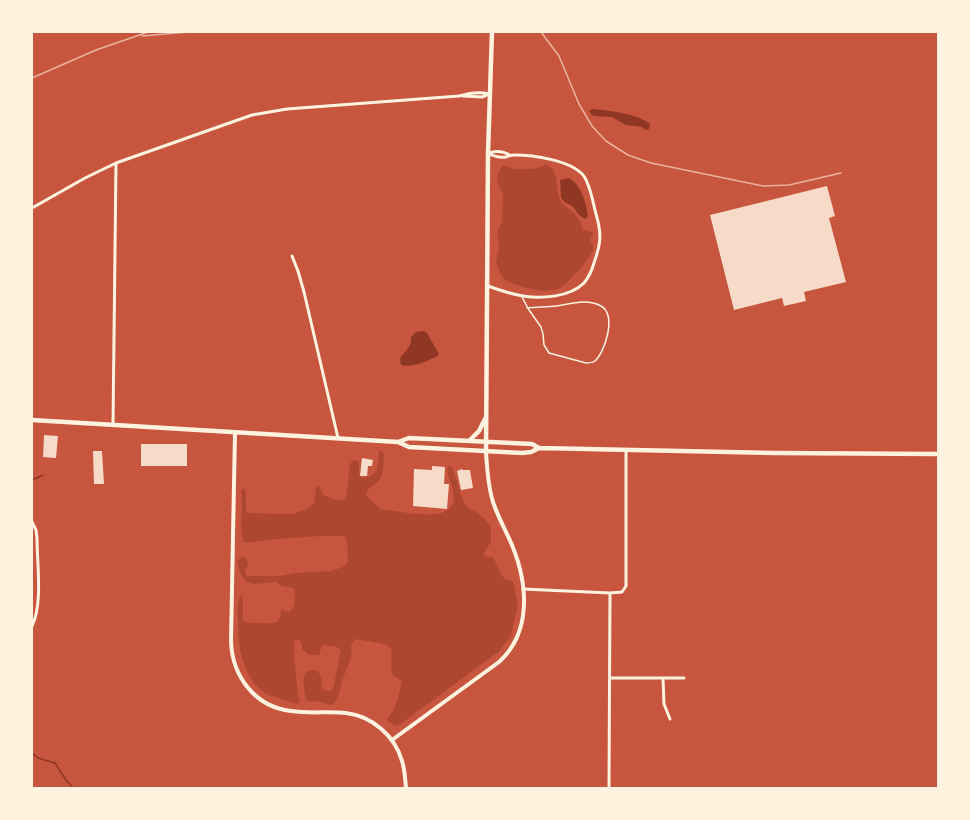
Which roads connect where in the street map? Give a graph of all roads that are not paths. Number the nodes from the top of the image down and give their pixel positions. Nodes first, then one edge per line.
1 (492, 32) edge
2 (489, 94) junction
3 (488, 153) junction
4 (116, 163) junction
5 (32, 208) edge
6 (292, 256) dead end
7 (488, 286) junction
8 (522, 296) junction
9 (528, 308) junction
10 (486, 416) junction
11 (32, 420) edge
12 (113, 425) junction
13 (235, 432) junction
14 (338, 438) junction
15 (469, 441) junction
16 (398, 442) junction
17 (486, 443) junction
18 (539, 448) junction
19 (626, 450) junction
20 (486, 452) junction
21 (939, 454) edge
22 (32, 522) edge
23 (523, 589) junction
24 (610, 593) junction
25 (32, 626) edge
26 (610, 678) junction
27 (663, 678) junction
28 (684, 678) dead end
29 (670, 719) dead end
30 (392, 740) junction
31 (406, 789) edge
32 (609, 789) edge

1 - 2 main road
2 - 3 main road
2 - 4 street
3 - 7 main road
3 - 8 street
4 - 5 street
4 - 12 street
6 - 14 street
7 - 8 street
7 - 10 main road
8 - 9 lane
9 - 9 lane
10 - 15 main road
10 - 17 main road
11 - 12 main road
12 - 13 main road
13 - 14 main road
13 - 30 street
14 - 16 main road
15 - 16 main road
15 - 17 main road
16 - 20 main road
17 - 18 main road
17 - 20 main road
18 - 19 main road
18 - 20 main road
19 - 21 main road
19 - 24 street
20 - 23 street
22 - 25 street
23 - 24 street
23 - 30 street
24 - 26 street
26 - 27 street
26 - 32 street
27 - 28 street
27 - 29 street
30 - 31 street

